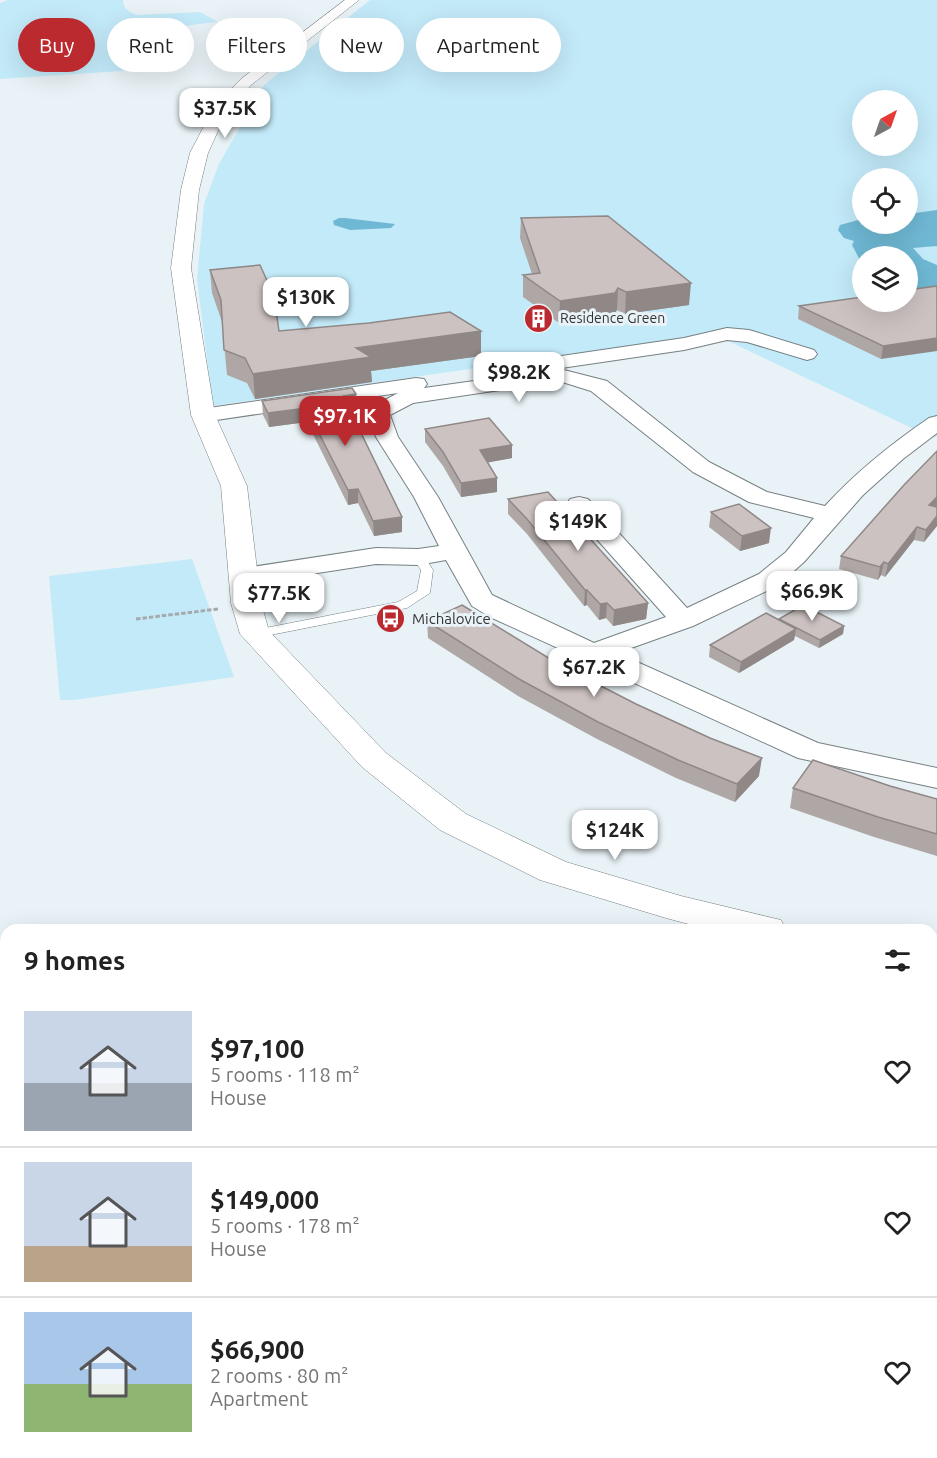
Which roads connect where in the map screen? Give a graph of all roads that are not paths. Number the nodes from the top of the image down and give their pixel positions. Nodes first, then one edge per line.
1 (353, 0) edge
2 (807, 354) dead end
3 (203, 416) junction
4 (937, 423) edge
5 (579, 504) dead end
6 (830, 515) junction
7 (454, 551) junction
8 (418, 557) junction
9 (249, 604) junction
10 (683, 620) junction
11 (592, 653) junction
12 (937, 778) edge
13 (742, 924) edge

1 - 3 street
2 - 3 street
3 - 9 street
4 - 6 street
5 - 10 street
6 - 7 street
6 - 10 street
7 - 8 street
7 - 11 street
8 - 9 street
8 - 9 lane
9 - 13 street
10 - 11 street
11 - 12 street

